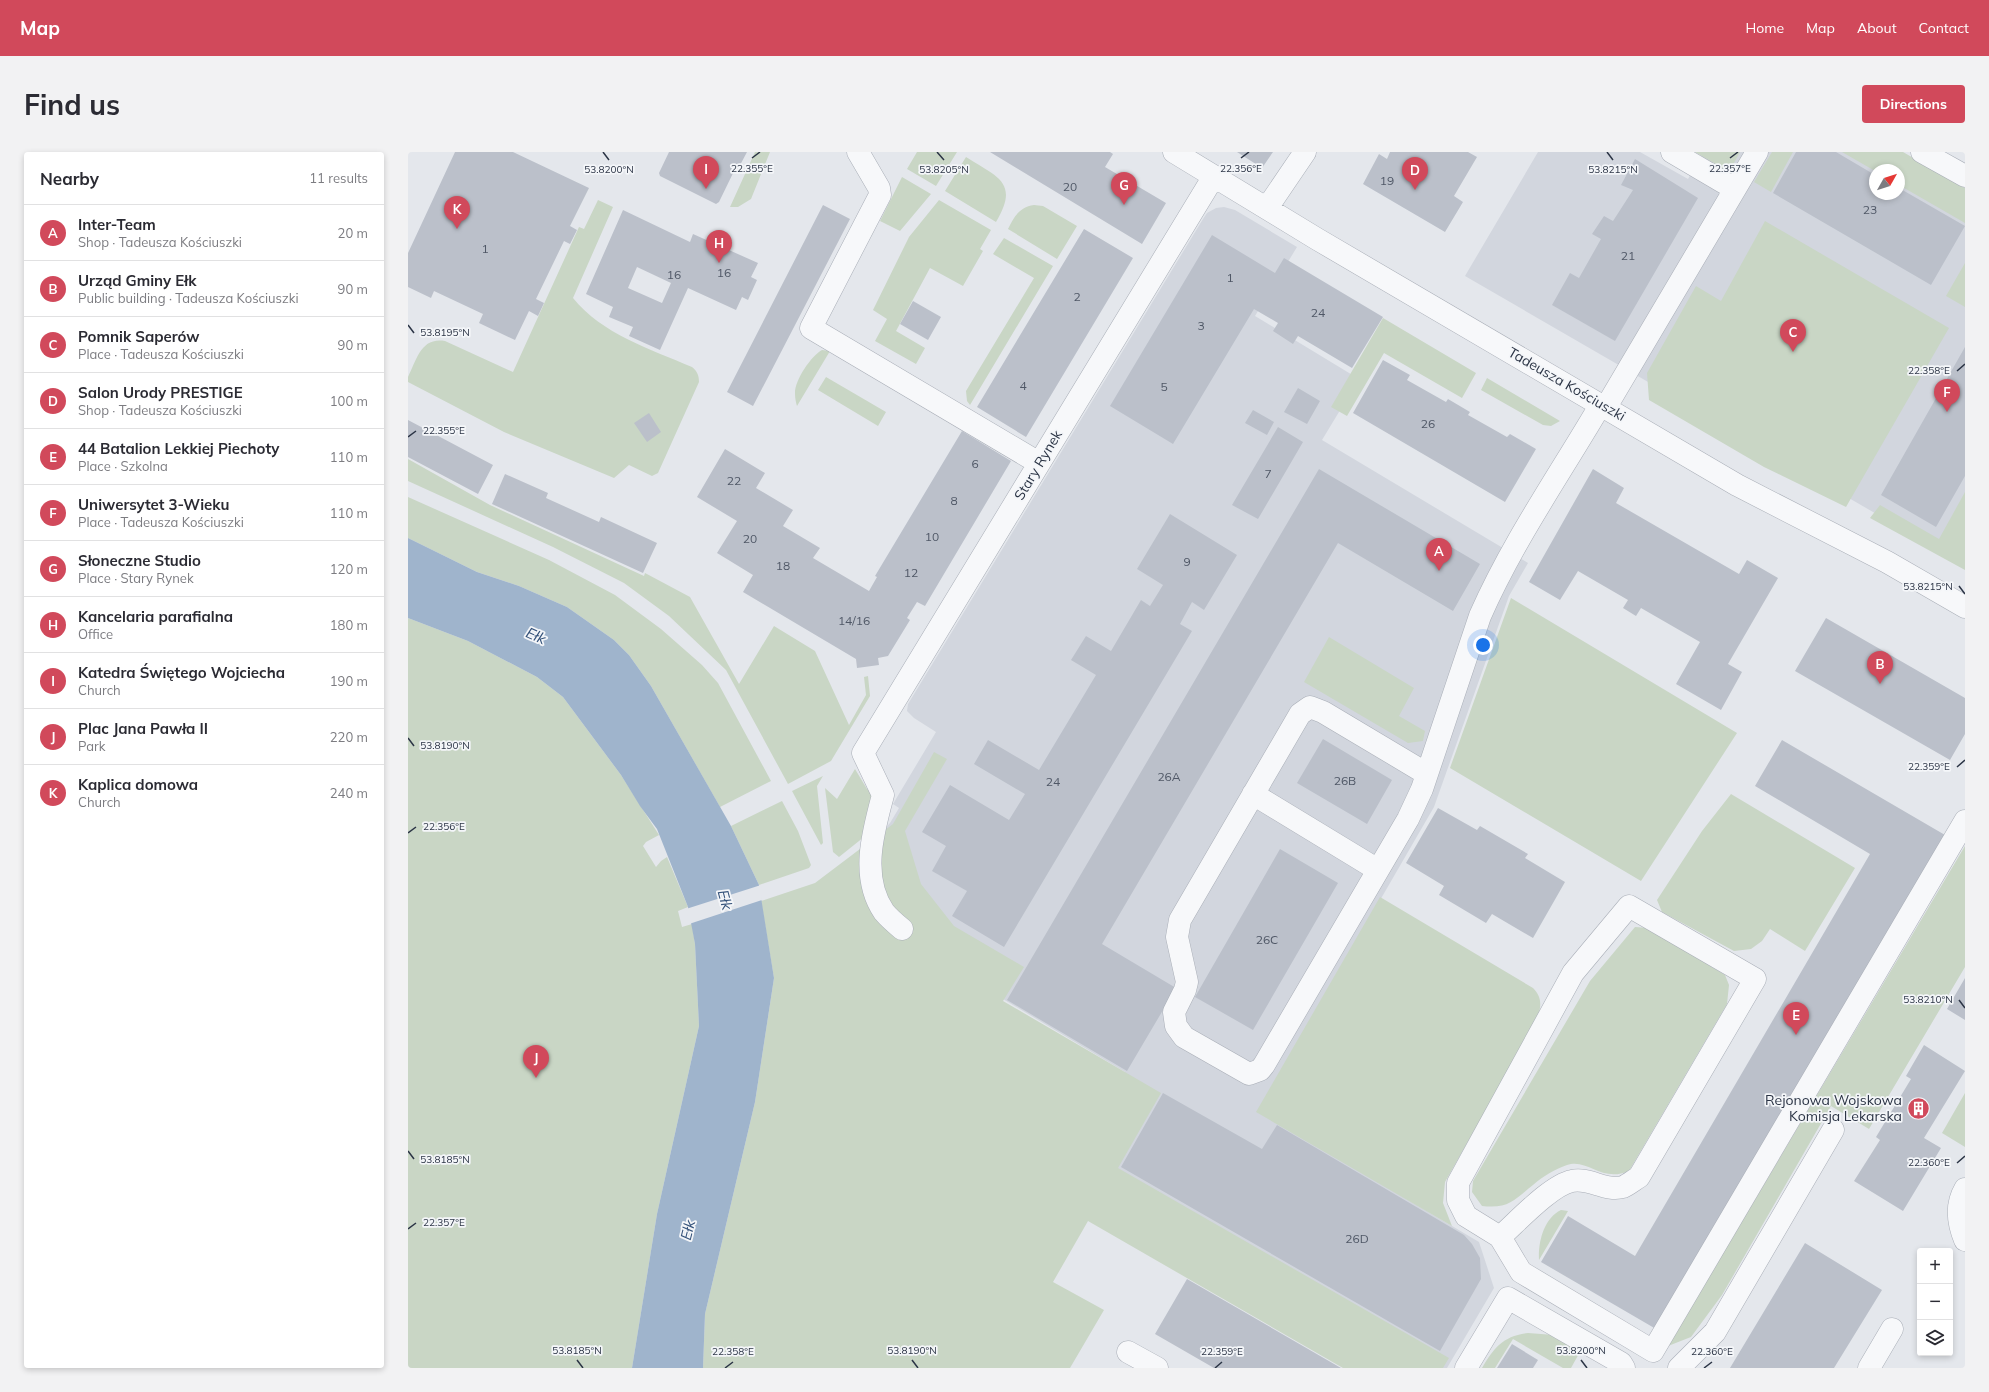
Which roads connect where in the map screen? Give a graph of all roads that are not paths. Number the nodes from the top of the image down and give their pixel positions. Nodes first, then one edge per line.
1 (858, 152) edge
2 (1174, 152) edge
3 (1305, 152) edge
4 (1672, 152) edge
5 (1757, 152) edge
6 (1922, 152) edge
7 (1214, 176) junction
8 (1965, 176) edge
9 (1735, 189) junction
10 (1267, 208) junction
11 (1603, 405) junction
12 (1039, 463) junction
13 (1965, 607) edge
14 (1427, 774) junction
15 (1253, 794) junction
16 (1965, 821) edge
17 (1378, 870) junction
18 (902, 930) dead end
19 (1833, 1130) dead end
20 (1965, 1189) edge
21 (1500, 1237) junction
22 (1965, 1240) edge
23 (1892, 1329) dead end
24 (1128, 1352) dead end
25 (1157, 1368) edge
26 (1466, 1368) edge
27 (1624, 1368) edge
28 (1679, 1368) edge
29 (1869, 1368) edge

1 - 12 street
2 - 7 street, Tadeusza Kościuszki
3 - 10 street
4 - 9 street
5 - 9 street
6 - 8 street
7 - 10 street, Tadeusza Kościuszki
7 - 12 street, Stary Rynek
9 - 11 street
10 - 11 street, Tadeusza Kościuszki
11 - 13 street, Tadeusza Kościuszki
11 - 14 street
12 - 18 street, Stary Rynek
14 - 15 street
14 - 17 street
15 - 17 street
15 - 17 street
16 - 21 street
19 - 28 street
20 - 22 street
21 - 21 street
23 - 29 street
24 - 25 street
26 - 27 street

